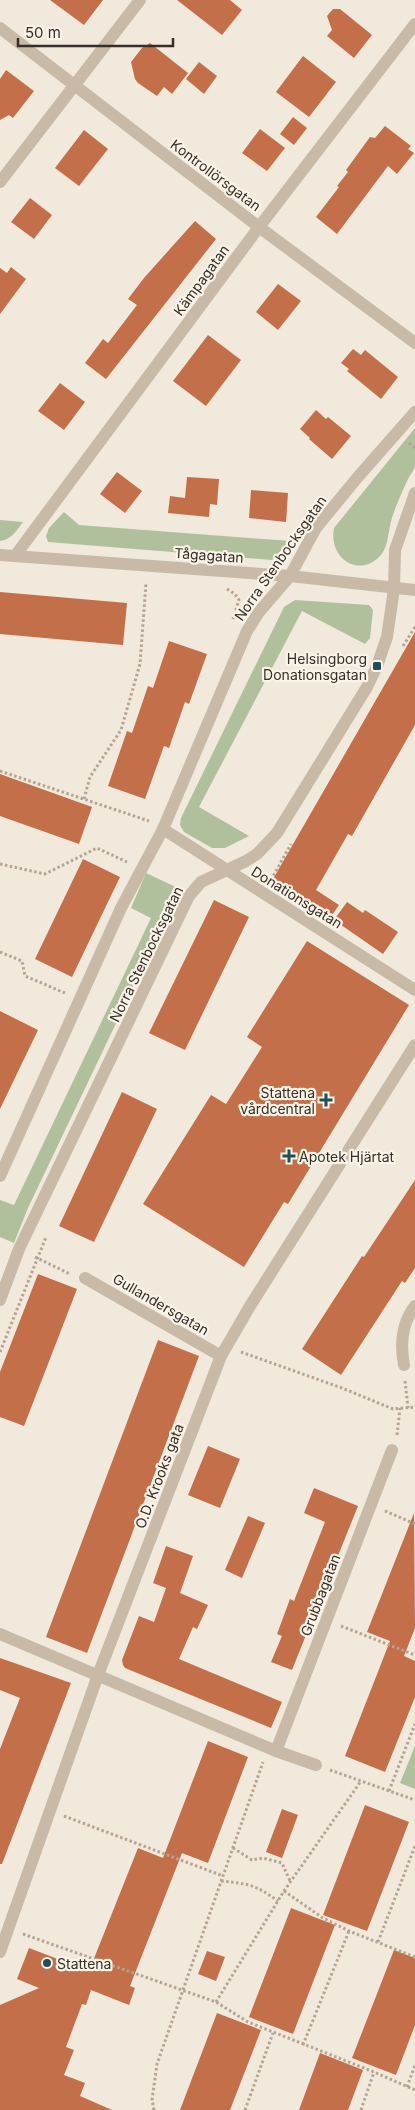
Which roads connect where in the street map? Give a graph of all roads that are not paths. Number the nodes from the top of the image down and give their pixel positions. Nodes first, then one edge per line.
1 (140, 0) edge
2 (415, 24) edge
3 (0, 28) edge
4 (74, 86) junction
5 (0, 182) edge
6 (259, 227) junction
7 (415, 343) edge
8 (415, 412) edge
9 (415, 493) edge
10 (0, 555) edge
11 (15, 556) junction
12 (290, 576) junction
13 (394, 588) junction
14 (415, 590) edge
15 (162, 829) junction
16 (226, 869) junction
17 (415, 990) edge
18 (415, 1045) edge
19 (0, 1176) edge
20 (85, 1278) road end
21 (0, 1300) edge
22 (415, 1306) edge
23 (224, 1351) junction
24 (404, 1365) road end
25 (392, 1450) road end
26 (0, 1634) edge
27 (98, 1675) junction
28 (272, 1750) junction
29 (316, 1766) road end
30 (0, 1952) edge

1 - 4 street
2 - 6 street, Kämpagatan
3 - 4 street, Kontrollörsgatan
4 - 5 street
4 - 6 street, Kontrollörsgatan
6 - 7 street, Kontrollörsgatan
6 - 11 street, Kämpagatan
8 - 12 street, Norra Stenbocksgatan
9 - 13 street, Norra Stenbocksgatan
10 - 11 street, Tågagatan
11 - 12 street, Tågagatan
12 - 13 street, Tågagatan
12 - 15 street, Norra Stenbocksgatan
13 - 14 street, Tågagatan
13 - 16 street, Norra Stenbocksgatan
15 - 16 street, Donationsgatan
15 - 19 street, Norra Stenbocksgatan
16 - 17 street, Donationsgatan
16 - 21 street, Norra Stenbocksgatan
18 - 23 street, O.D. Krooks gata
20 - 23 street, Gullandersgatan
22 - 24 street
23 - 27 street, O.D. Krooks gata
25 - 28 street, Grubbagatan
26 - 27 street
27 - 28 street
27 - 30 street, O.D. Krooks gata
28 - 29 street

